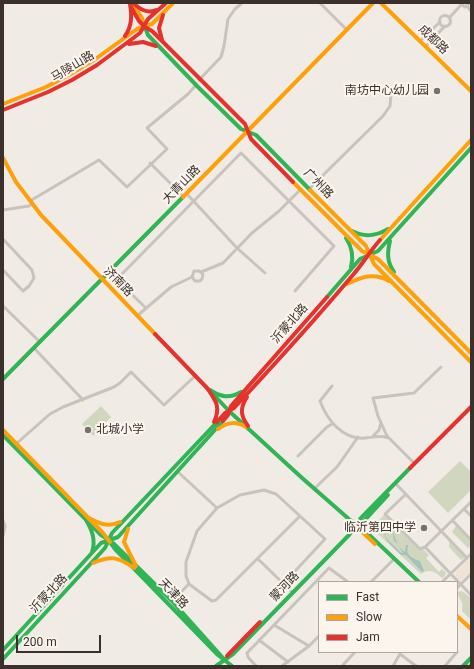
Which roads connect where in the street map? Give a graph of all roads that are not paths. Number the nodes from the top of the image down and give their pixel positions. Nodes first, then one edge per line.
1 (131, 3) edge
2 (173, 3) edge
3 (242, 3) edge
4 (320, 3) edge
5 (373, 3) edge
6 (382, 3) edge
7 (470, 3) edge
8 (164, 4) edge
9 (461, 4) edge
10 (466, 6) junction
11 (165, 11) junction
12 (471, 11) edge
13 (450, 17) junction
14 (440, 22) junction
15 (445, 26) junction
16 (145, 27) junction
17 (346, 30) junction
18 (421, 40) junction
19 (121, 41) junction
20 (125, 45) junction
21 (165, 45) junction
22 (427, 45) junction
23 (161, 49) junction
24 (199, 80) junction
25 (196, 85) junction
26 (399, 86) dead end
27 (471, 89) edge
28 (3, 104) edge
29 (3, 110) edge
30 (248, 132) junction
31 (471, 140) edge
32 (471, 148) edge
33 (3, 158) edge
34 (150, 163) junction
35 (309, 189) junction
36 (300, 190) junction
37 (185, 195) junction
38 (289, 200) junction
39 (193, 201) junction
40 (32, 202) junction
41 (3, 210) edge
42 (342, 223) junction
43 (396, 223) junction
44 (338, 227) junction
45 (391, 238) junction
46 (3, 239) edge
47 (237, 248) junction
48 (370, 254) junction
49 (3, 270) edge
50 (349, 271) junction
51 (201, 272) junction
52 (265, 273) dead end
53 (192, 277) junction
54 (102, 280) junction
55 (401, 283) junction
56 (344, 286) junction
57 (396, 287) junction
58 (294, 290) dead end
59 (3, 306) edge
60 (146, 308) junction
61 (137, 316) junction
62 (40, 342) junction
63 (34, 348) junction
64 (471, 353) edge
65 (471, 362) edge
66 (441, 367) dead end
67 (195, 376) junction
68 (3, 379) edge
69 (332, 386) dead end
70 (207, 388) junction
71 (249, 389) junction
72 (83, 400) junction
73 (471, 407) edge
74 (471, 410) edge
75 (229, 411) junction
76 (381, 423) junction
77 (332, 424) junction
78 (247, 427) junction
79 (3, 430) edge
80 (210, 432) junction
81 (3, 435) edge
82 (373, 436) junction
83 (358, 437) junction
84 (389, 438) junction
85 (16, 444) junction
86 (298, 456) dead end
87 (415, 464) junction
88 (178, 472) junction
89 (397, 485) junction
90 (315, 488) junction
91 (406, 494) junction
92 (471, 502) edge
93 (217, 508) junction
94 (464, 508) junction
95 (300, 516) junction
96 (471, 516) edge
97 (87, 518) junction
98 (3, 520) edge
99 (124, 520) junction
100 (452, 520) junction
101 (132, 522) junction
102 (356, 525) junction
103 (441, 531) junction
104 (3, 536) edge
105 (109, 540) junction
106 (471, 540) edge
107 (425, 548) junction
108 (471, 554) edge
109 (90, 555) junction
110 (467, 558) junction
111 (258, 559) junction
112 (393, 560) junction
113 (89, 565) junction
114 (135, 567) junction
115 (450, 574) junction
116 (471, 574) edge
117 (347, 581) edge
118 (373, 581) edge
119 (417, 581) edge
120 (417, 581) edge
121 (443, 581) edge
122 (456, 581) edge
123 (314, 583) junction
124 (189, 584) junction
125 (283, 584) junction
126 (460, 585) joint
127 (318, 586) edge
128 (291, 591) junction
129 (471, 595) edge
130 (172, 601) junction
131 (458, 618) edge
132 (274, 625) junction
133 (471, 630) edge
134 (318, 637) edge
135 (259, 640) junction
136 (309, 646) junction
137 (3, 650) edge
138 (354, 653) edge
139 (456, 653) edge
140 (471, 658) edge
141 (3, 660) edge
142 (224, 660) junction
143 (287, 663) junction
144 (216, 666) edge
145 (220, 666) edge
146 (228, 666) edge
147 (232, 666) edge
148 (256, 666) edge
149 (282, 666) edge
150 (290, 666) edge
151 (342, 666) edge
152 (393, 666) edge
153 (416, 666) edge
154 (445, 666) edge
155 (463, 666) edge

1 - 8 main road
1 - 16 main road, 广州路
1 - 19 main road
2 - 11 main road, 马陵山路
3 - 24 street
4 - 17 street
5 - 17 main road, 大青山路
6 - 18 main road, 成都路
6 - 27 main road, 成都路
7 - 10 street
8 - 16 main road, 马陵山路
9 - 10 street
9 - 13 street
10 - 12 street
11 - 16 main road, 马陵山路
11 - 21 main road
13 - 14 street
13 - 15 street
14 - 15 street
14 - 18 street
15 - 22 street
16 - 19 main road, 马陵山路
16 - 20 main road, 马陵山路
16 - 21 main road, 广州路
16 - 23 main road, 广州路
17 - 30 main road, 大青山路
18 - 22 main road, 成都路
19 - 28 main road, 马陵山路
20 - 23 main road
20 - 29 main road, 马陵山路
21 - 24 main road, 广州路
22 - 27 main road, 成都路
23 - 25 main road, 广州路
24 - 30 main road, 广州路
25 - 30 main road, 广州路
25 - 34 street
26 - 35 street
30 - 35 main road, 广州路
30 - 36 main road, 广州路
30 - 37 main road, 大青山路
31 - 43 main road, 沂蒙北路
32 - 45 main road, 沂蒙北路
33 - 40 main road, 济南路
34 - 37 street
34 - 40 street
35 - 42 main road, 广州路
36 - 38 street
36 - 44 main road, 广州路
37 - 39 street
37 - 54 main road, 大青山路
38 - 39 street
38 - 47 street
38 - 58 street
39 - 47 street
39 - 60 street
40 - 41 street
40 - 54 main road, 济南路
42 - 43 main road
42 - 48 main road, 广州路
43 - 48 main road, 沂蒙北路
44 - 48 main road, 广州路
44 - 50 main road
45 - 48 main road, 沂蒙北路
45 - 55 main road
46 - 49 street
47 - 51 street
47 - 52 street
48 - 50 main road, 沂蒙北路
48 - 55 main road, 广州路
48 - 56 main road, 沂蒙北路
48 - 57 main road, 广州路
50 - 71 main road, 沂蒙北路
51 - 53 street
51 - 53 street
53 - 60 street
54 - 61 main road, 济南路
54 - 62 main road, 大青山路
55 - 64 main road, 广州路
56 - 57 main road
56 - 71 main road, 沂蒙北路
57 - 65 main road, 广州路
59 - 62 street
60 - 61 street
61 - 67 main road, 济南路
62 - 63 main road, 大青山路
63 - 68 main road, 大青山路
63 - 72 street
66 - 76 street
67 - 70 main road, 济南路
67 - 72 street
69 - 77 street
70 - 71 main road
70 - 75 main road, 济南路
70 - 80 main road
71 - 75 main road, 沂蒙北路
71 - 78 main road
72 - 85 street
73 - 87 main road, 蒙河路
74 - 89 main road, 蒙河路
75 - 78 main road, 济南路
75 - 80 main road, 沂蒙北路
76 - 82 street
76 - 84 street
77 - 83 street
77 - 86 street
78 - 80 main road
78 - 90 main road, 济南路
78 - 102 main road, 济南路
79 - 85 main road, 天津路
80 - 88 main road, 沂蒙北路
80 - 99 main road, 沂蒙北路
81 - 97 main road, 天津路
82 - 83 street
82 - 84 street
83 - 90 street
84 - 87 street
85 - 97 main road, 天津路
87 - 102 main road, 蒙河路
88 - 93 street
88 - 101 main road, 沂蒙北路
89 - 91 street
89 - 102 main road, 蒙河路
90 - 102 main road, 济南路
91 - 103 street
91 - 107 street
92 - 94 street
93 - 95 street
93 - 124 street
94 - 96 street
94 - 100 street
95 - 111 street
95 - 125 street
97 - 99 main road
97 - 105 main road, 天津路
97 - 109 main road
98 - 104 street
99 - 105 main road, 沂蒙北路
100 - 103 street
100 - 106 street
101 - 105 main road, 沂蒙北路
101 - 114 main road
102 - 112 main road, 济南路
102 - 119 main road, 济南路
102 - 128 main road, 蒙河路
102 - 142 main road, 蒙河路
103 - 107 street
103 - 110 street
105 - 109 main road, 沂蒙北路
105 - 113 main road, 沂蒙北路
105 - 114 main road, 天津路
107 - 115 street
108 - 110 street
109 - 137 main road, 沂蒙北路
110 - 115 street
111 - 124 street
111 - 125 street
112 - 118 street
112 - 120 main road, 济南路
113 - 114 main road
113 - 141 main road, 沂蒙北路
114 - 130 main road, 天津路
114 - 142 main road, 天津路
115 - 121 street
115 - 122 street
116 - 126 street
117 - 123 street
123 - 127 street
123 - 132 street
124 - 130 street
125 - 128 street
126 - 129 street
128 - 142 main road, 蒙河路
130 - 142 main road, 天津路
131 - 133 main road
132 - 135 street
132 - 136 street
134 - 136 street
135 - 143 street
135 - 148 street
136 - 143 street
138 - 151 street
139 - 154 street
140 - 155 main road
142 - 144 main road, 蒙河路
142 - 145 main road, 蒙河路
142 - 146 main road, 天津路
142 - 147 main road, 天津路
143 - 149 street
143 - 150 street
152 - 153 street

